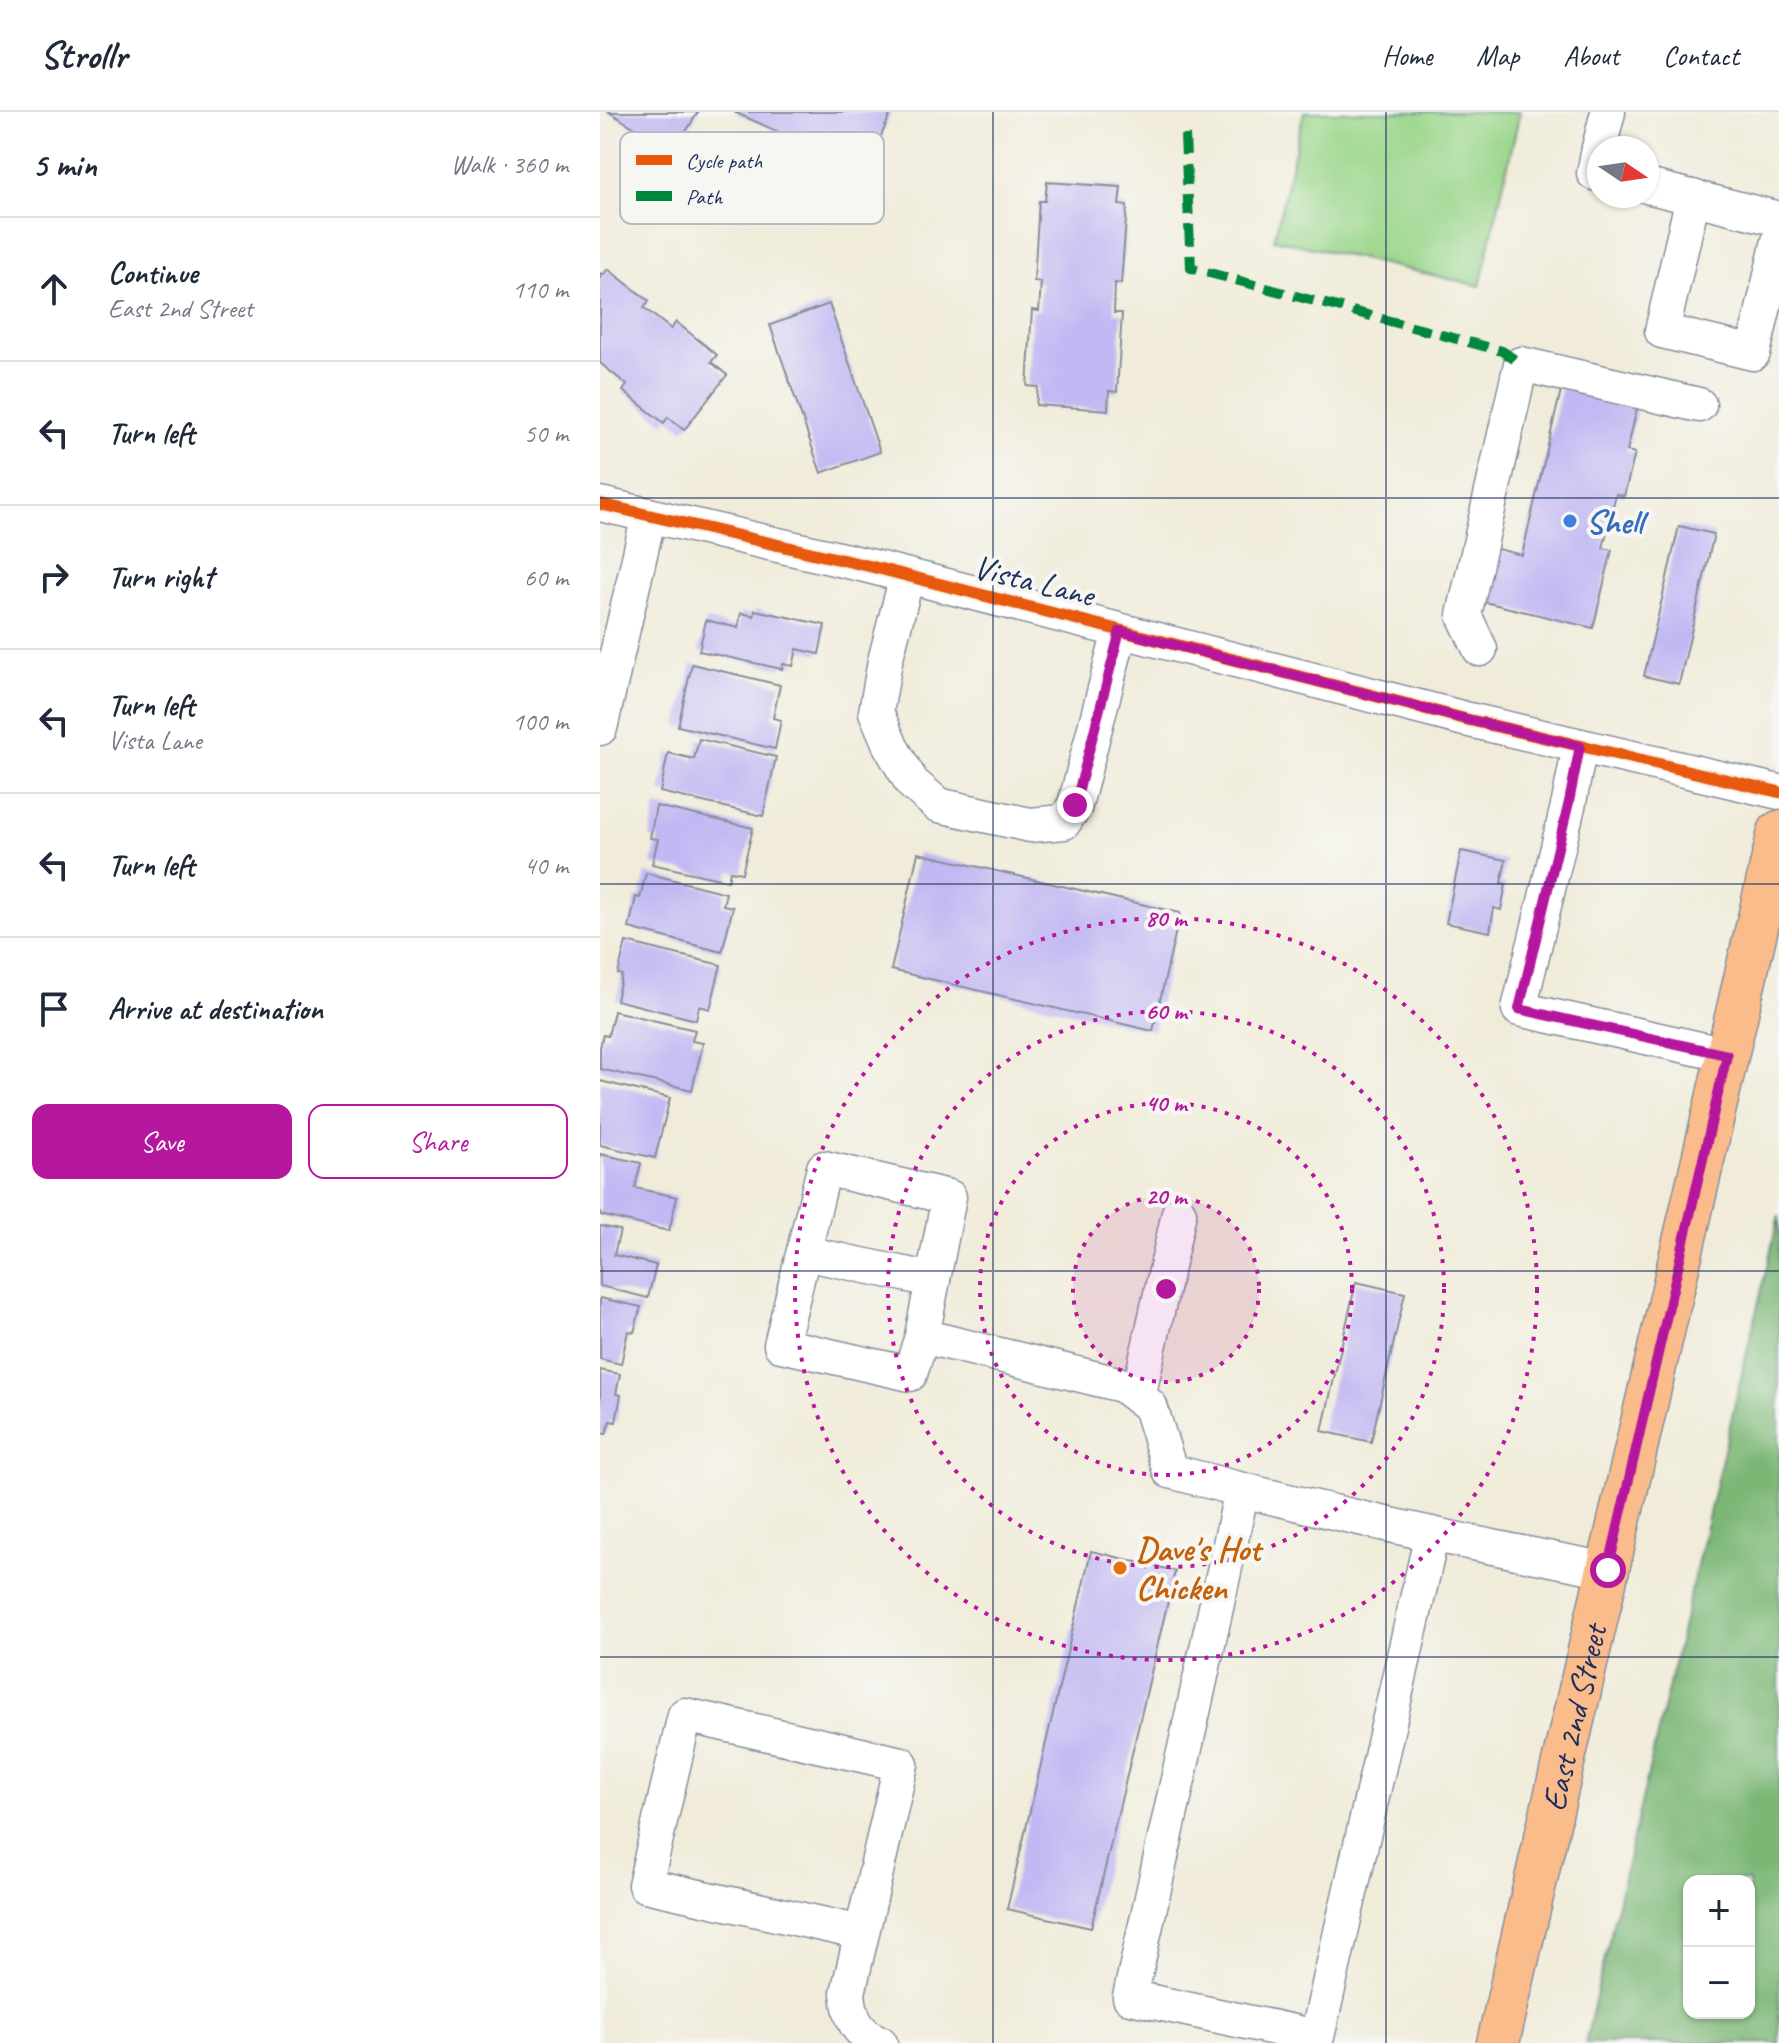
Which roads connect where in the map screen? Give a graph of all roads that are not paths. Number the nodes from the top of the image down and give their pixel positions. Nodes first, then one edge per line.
1 (1608, 112) edge
2 (1602, 136) edge
3 (1659, 189) edge
4 (1693, 197) junction
5 (1779, 219) edge
6 (1779, 241) edge
7 (1699, 405) dead end
8 (600, 504) edge
9 (649, 515) junction
10 (907, 576) junction
11 (1120, 631) junction
12 (1480, 649) dead end
13 (600, 728) edge
14 (1580, 746) junction
15 (1779, 792) edge
16 (1779, 832) edge
17 (1727, 1055) junction
18 (1179, 1213) dead end
19 (804, 1253) junction
20 (933, 1280) junction
21 (922, 1336) junction
22 (1138, 1397) junction
23 (1242, 1490) junction
24 (1432, 1534) junction
25 (1608, 1570) junction
26 (862, 1933) junction
27 (880, 2043) edge
28 (1498, 2043) edge

1 - 2 street
3 - 4 street
4 - 5 street
4 - 6 street
7 - 12 street
8 - 9 street, Vista Lane
9 - 10 street, Vista Lane
9 - 13 street
10 - 11 street, Vista Lane
10 - 11 street
11 - 14 street, Vista Lane
14 - 15 street, Vista Lane
14 - 17 street
16 - 17 main road, East 2nd Street
17 - 25 main road, East 2nd Street
18 - 22 street
19 - 20 street
19 - 20 street
19 - 21 street
20 - 21 street
21 - 22 street
22 - 23 street
23 - 24 street
23 - 24 street
24 - 25 street
25 - 28 main road, East 2nd Street
26 - 26 street
26 - 27 street

